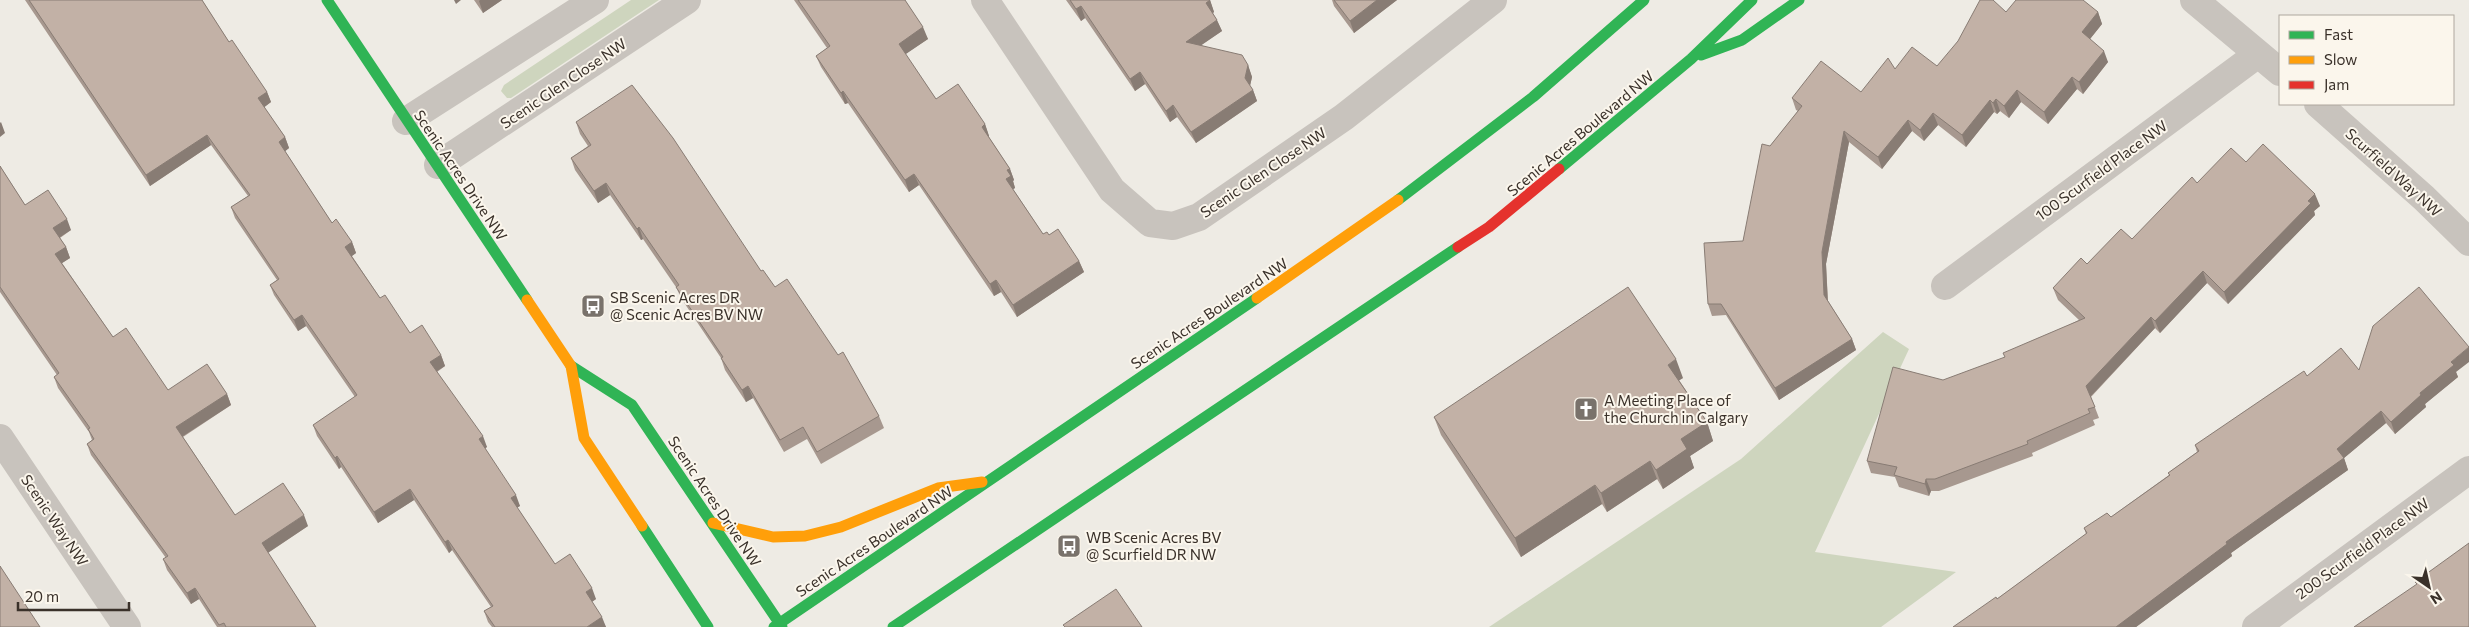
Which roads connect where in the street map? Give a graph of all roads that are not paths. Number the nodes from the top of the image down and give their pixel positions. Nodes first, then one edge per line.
1 (327, 0) edge
2 (595, 0) edge
3 (687, 0) edge
4 (986, 0) edge
5 (1493, 0) edge
6 (1644, 0) edge
7 (1752, 0) edge
8 (1799, 0) edge
9 (2194, 0) edge
10 (2258, 54) junction
11 (1691, 59) junction
12 (2279, 71) edge
13 (2319, 105) edge
14 (406, 121) junction
15 (438, 165) junction
16 (2469, 242) edge
17 (1945, 286) dead end
18 (572, 366) junction
19 (0, 438) edge
20 (2469, 470) edge
21 (989, 481) junction
22 (713, 523) junction
23 (778, 626) edge
24 (127, 627) edge
25 (708, 627) edge
26 (894, 627) edge
27 (2256, 627) edge

1 - 14 street, Scenic Acres Drive NW
2 - 14 street
3 - 15 street, Scenic Glen Close NW
4 - 5 street, Scenic Glen Close NW
6 - 21 street, Scenic Acres Boulevard NW
7 - 11 street, Scenic Acres Boulevard NW
8 - 11 street
9 - 10 street
10 - 12 street
10 - 17 street, 100 Scurfield Place NW
11 - 26 street, Scenic Acres Boulevard NW
13 - 16 street, Scurfield Way NW
14 - 15 street, Scenic Acres Drive NW
15 - 18 street, Scenic Acres Drive NW
18 - 22 street, Scenic Acres Drive NW
18 - 25 street, Scenic Acres Drive NW
19 - 24 street, Scenic Way NW
20 - 27 street, 200 Scurfield Place NW
21 - 22 street
21 - 23 street, Scenic Acres Boulevard NW
22 - 23 street, Scenic Acres Drive NW

